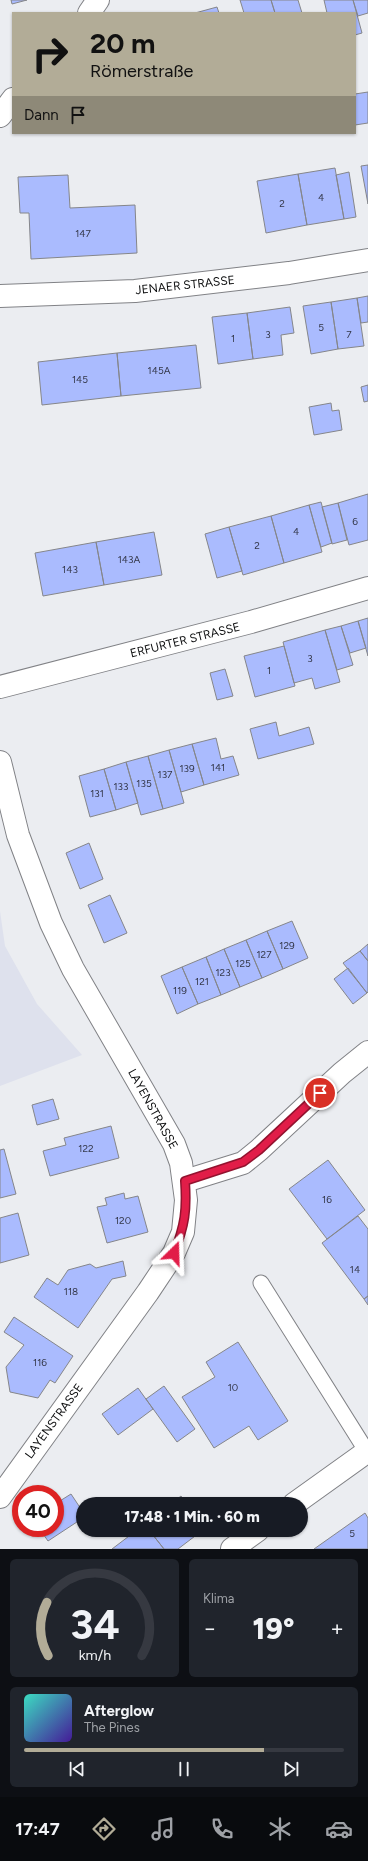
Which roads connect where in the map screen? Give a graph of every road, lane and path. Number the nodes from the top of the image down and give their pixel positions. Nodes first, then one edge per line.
1 (98, 0) edge
2 (90, 12) edge
3 (12, 100) edge
4 (0, 116) edge
5 (368, 260) edge
6 (0, 296) edge
7 (368, 588) edge
8 (0, 687) edge
9 (0, 762) edge
10 (368, 1052) edge
11 (185, 1181) junction
12 (261, 1283) dead end
13 (367, 1451) edge
14 (0, 1497) edge
15 (304, 1497) edge
16 (248, 1537) edge
17 (232, 1549) edge

1 - 2 street
3 - 4 street
5 - 6 street, JENAER STRASSE
7 - 8 street, ERFURTER STRASSE
9 - 11 street, LAYENSTRASSE
10 - 11 street
11 - 14 street, LAYENSTRASSE
12 - 13 lane
13 - 15 street
16 - 17 street

